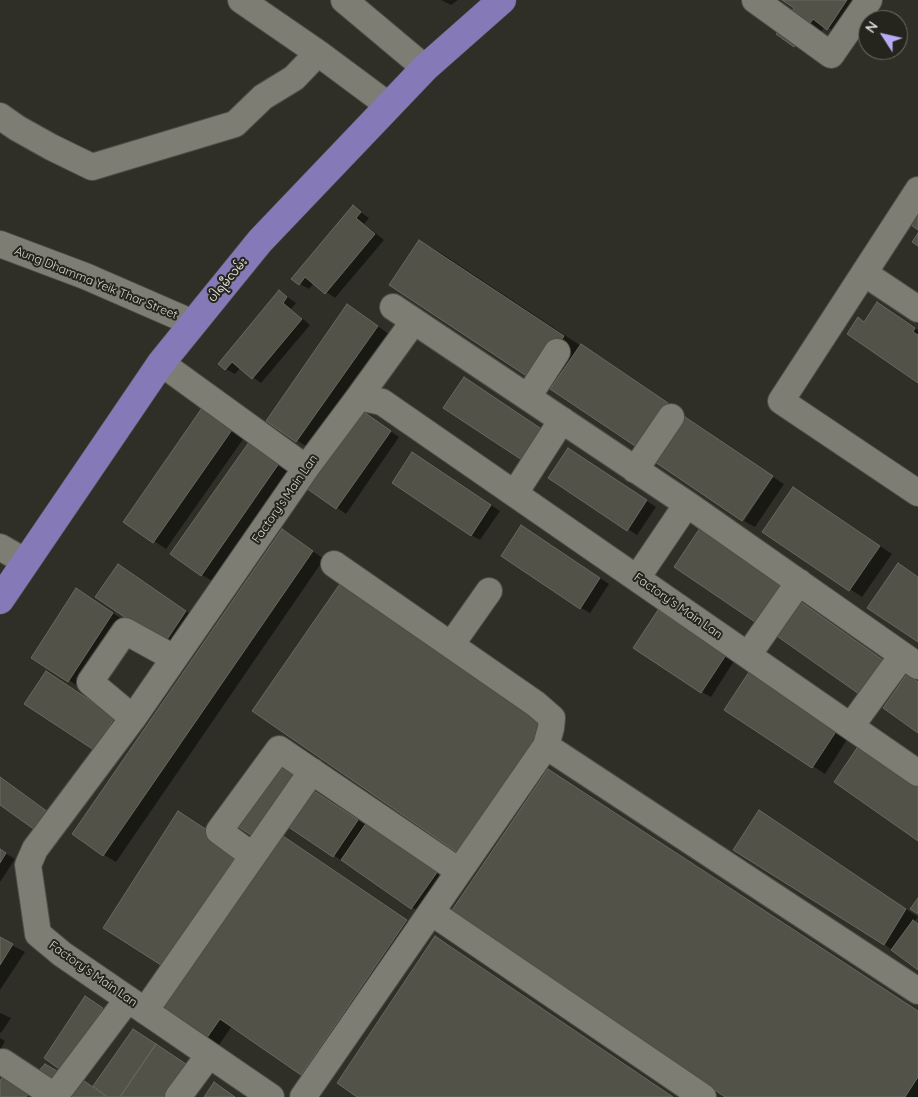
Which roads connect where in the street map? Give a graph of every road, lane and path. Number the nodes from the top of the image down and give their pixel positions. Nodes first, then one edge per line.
1 (241, 0) edge
2 (344, 0) edge
3 (502, 0) edge
4 (755, 0) edge
5 (869, 0) edge
6 (318, 53) junction
7 (425, 68) junction
8 (388, 105) junction
9 (0, 116) edge
10 (918, 190) edge
11 (0, 244) edge
12 (864, 273) junction
13 (918, 309) edge
14 (193, 323) junction
15 (558, 352) dead end
16 (161, 362) junction
17 (359, 396) junction
18 (528, 397) junction
19 (671, 417) dead end
20 (562, 420) junction
21 (306, 468) junction
22 (636, 470) junction
23 (515, 493) junction
24 (918, 493) edge
25 (687, 504) junction
26 (0, 547) edge
27 (26, 562) junction
28 (334, 564) dead end
29 (637, 578) junction
30 (798, 582) junction
31 (490, 591) dead end
32 (0, 600) edge
33 (451, 645) junction
34 (748, 655) junction
35 (174, 658) junction
36 (910, 661) edge
37 (133, 718) junction
38 (851, 726) junction
39 (546, 746) junction
40 (312, 772) junction
41 (918, 773) edge
42 (253, 856) junction
43 (460, 871) junction
44 (431, 912) junction
45 (918, 991) edge
46 (136, 1005) junction
47 (210, 1055) junction
48 (3, 1062) dead end
49 (55, 1097) edge
50 (178, 1097) edge
51 (271, 1097) edge
52 (303, 1097) edge
53 (703, 1097) edge

1 - 6 street
2 - 7 street
3 - 7 main road, ပါရမီလမ်း
4 - 5 street
6 - 8 street
6 - 9 street
7 - 8 main road, ပါရမီလမ်း
8 - 14 main road, ပါရမီလမ်း
10 - 12 street
11 - 14 street, Aung Dhamma Yeik Thar Street
12 - 13 street
12 - 24 street
14 - 16 main road, ပါရမီလမ်း
15 - 18 street
16 - 21 street
16 - 27 main road, ပါရမီလမ်း
17 - 18 street
17 - 21 street, Factory's Main Lan
17 - 23 street, Factory's Main Lan
18 - 20 street
19 - 22 street
20 - 22 street
20 - 23 street
21 - 35 street, Factory's Main Lan
22 - 25 street
23 - 29 street, Factory's Main Lan
25 - 29 street
25 - 30 street
26 - 27 street
27 - 32 main road, ပါရမီလမ်း
28 - 33 street
29 - 34 street, Factory's Main Lan
30 - 34 street
30 - 36 street
31 - 33 street
33 - 39 street
34 - 38 street, Factory's Main Lan
35 - 37 street, Factory's Main Lan
35 - 37 street
36 - 38 street
37 - 46 street, Factory's Main Lan
38 - 41 street, Factory's Main Lan
39 - 43 street
39 - 45 street
40 - 42 street
40 - 42 street
40 - 43 street
42 - 46 street
43 - 44 street
44 - 52 street
44 - 53 street
46 - 47 street, Factory's Main Lan
46 - 49 street
47 - 50 street
47 - 51 street, Factory's Main Lan
48 - 49 street

